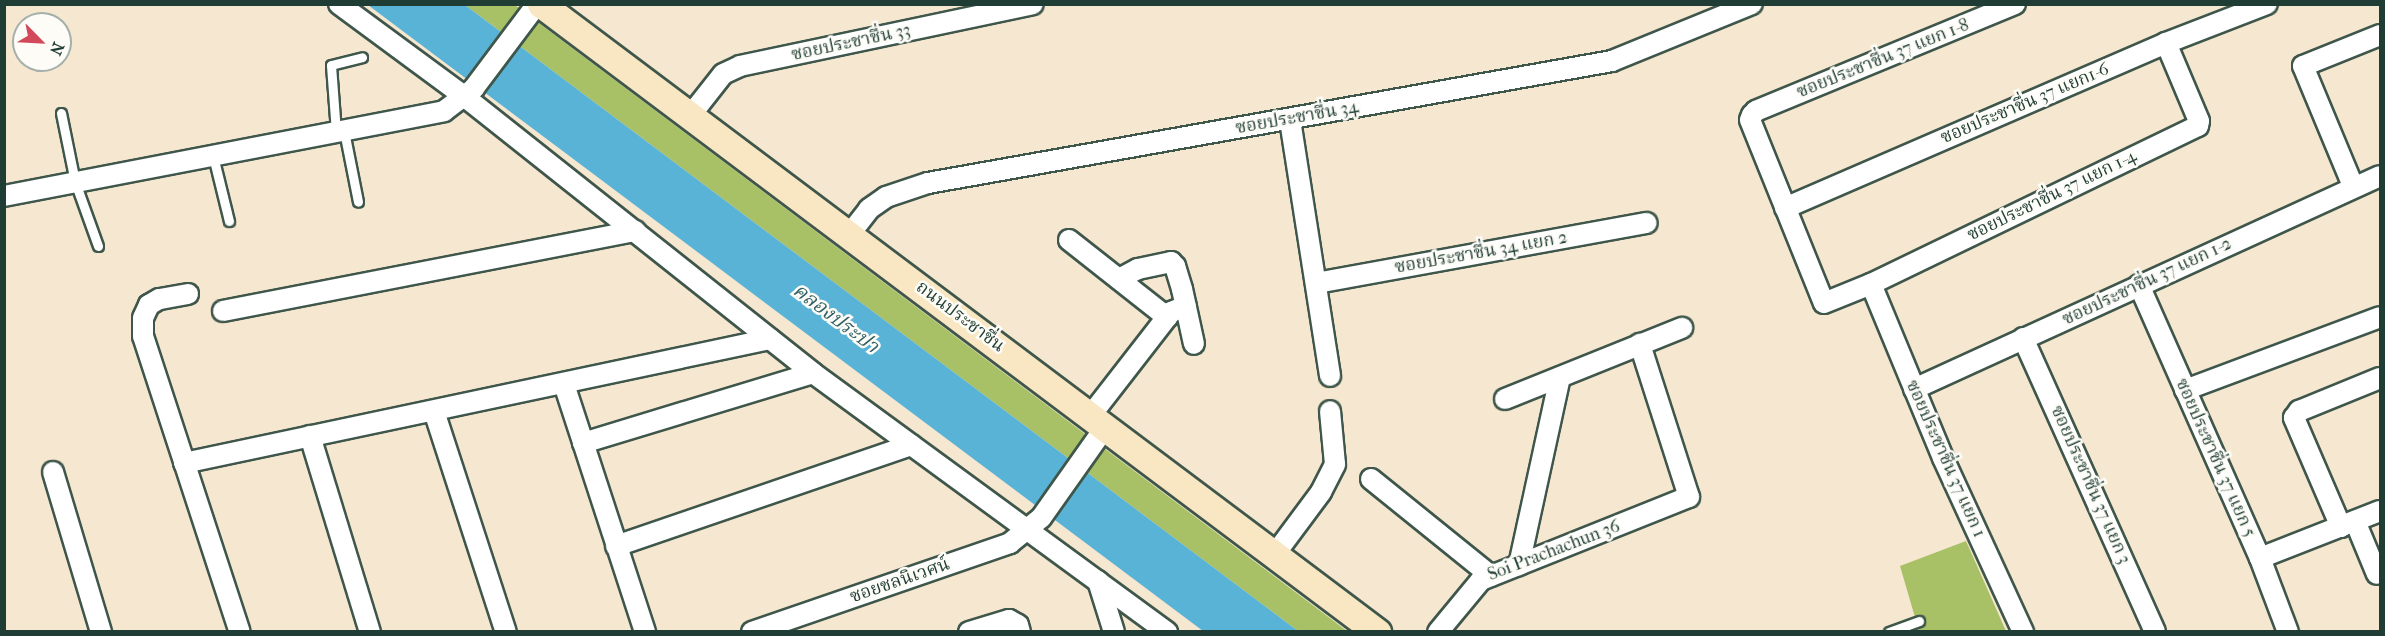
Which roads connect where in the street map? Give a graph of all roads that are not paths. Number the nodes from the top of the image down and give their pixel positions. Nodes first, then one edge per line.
1 (339, 4) edge
2 (539, 4) edge
3 (1033, 4) edge
4 (1752, 4) edge
5 (2015, 4) edge
6 (2267, 4) edge
7 (2380, 35) edge
8 (2166, 43) junction
9 (362, 57) dead end
10 (469, 92) junction
11 (61, 113) dead end
12 (690, 116) junction
13 (1290, 120) junction
14 (340, 132) junction
15 (213, 156) junction
16 (2380, 176) edge
17 (75, 183) junction
18 (2353, 186) junction
19 (4, 196) edge
20 (358, 202) dead end
21 (1785, 208) junction
22 (229, 221) dead end
23 (1647, 223) dead end
24 (635, 231) junction
25 (849, 235) junction
26 (1069, 240) dead end
27 (98, 246) dead end
28 (1119, 279) junction
29 (1316, 283) junction
30 (1871, 284) junction
31 (2139, 285) junction
32 (188, 294) dead end
33 (1186, 306) junction
34 (223, 311) dead end
35 (1167, 317) junction
36 (2380, 317) edge
37 (1682, 328) dead end
38 (770, 339) junction
39 (2023, 339) junction
40 (1194, 344) dead end
41 (1640, 344) junction
42 (813, 373) junction
43 (1330, 376) dead end
44 (1560, 377) junction
45 (2380, 378) edge
46 (564, 384) junction
47 (1914, 389) junction
48 (2185, 390) junction
49 (1505, 399) dead end
50 (434, 411) junction
51 (1330, 411) dead end
52 (1098, 421) junction
53 (310, 436) junction
54 (583, 443) junction
55 (911, 445) junction
56 (184, 463) junction
57 (53, 472) dead end
58 (1371, 480) dead end
59 (2380, 511) edge
60 (1034, 524) junction
61 (2348, 524) junction
62 (616, 546) junction
63 (1275, 554) junction
64 (2260, 558) junction
65 (1519, 565) junction
66 (2377, 574) dead end
67 (1491, 576) junction
68 (1098, 581) junction
69 (1919, 621) dead end
70 (101, 632) edge
71 (240, 632) edge
72 (370, 632) edge
73 (506, 632) edge
74 (645, 632) edge
75 (752, 632) edge
76 (969, 632) edge
77 (1020, 632) edge
78 (1114, 632) edge
79 (1167, 632) edge
80 (1377, 632) edge
81 (1438, 632) edge
82 (1889, 632) edge
83 (2023, 632) edge
84 (2155, 632) edge
85 (2288, 632) edge

1 - 10 street
2 - 10 street
2 - 12 main road, ถนนประชาชื่น
3 - 12 street, ซอยประชาชื่น 33
4 - 13 street, ซอยประชาชื่น 34
5 - 21 street, ซอยประชาชื่น 37 แยก 1-8
6 - 8 street, ซอยประชาชื่น 37 แยก1-6
7 - 18 street
8 - 21 street, ซอยประชาชื่น 37 แยก1-6
8 - 30 street, ซอยประชาชื่น 37 แยก 1-4
9 - 14 lane
10 - 14 street
10 - 24 street
11 - 17 lane
12 - 25 main road, ถนนประชาชื่น
13 - 25 street, ซอยประชาชื่น 34
13 - 29 street
14 - 15 street
14 - 20 lane
15 - 17 street
15 - 22 lane
16 - 18 street, ซอยประชาชื่น 37 แยก 1-2
17 - 19 street
17 - 27 lane
18 - 31 street, ซอยประชาชื่น 37 แยก 1-2
21 - 30 street, ซอยประชาชื่น 37 แยก 1-4
23 - 29 street, ซอยประชาชื่น 34 แยก 2
24 - 34 street
24 - 38 street
25 - 52 main road, ถนนประชาชื่น
26 - 28 street
28 - 33 street
28 - 35 street
29 - 43 street
30 - 47 street, ซอยประชาชื่น 37 แยก 1
31 - 39 street, ซอยประชาชื่น 37 แยก 1-2
31 - 48 street, ซอยประชาชื่น 37 แยก 5
32 - 56 street
33 - 35 street
33 - 40 street
35 - 52 street
36 - 48 street
37 - 41 street
38 - 42 street
38 - 46 street
39 - 47 street, ซอยประชาชื่น 37 แยก 1-2
39 - 84 street, ซอยประชาชื่น 37 แยก 3
41 - 44 street
41 - 65 street, Soi Prachachun 36
42 - 54 street
42 - 55 street
44 - 49 street
44 - 65 street
45 - 61 street
46 - 50 street
46 - 54 street
47 - 83 street, ซอยประชาชื่น 37 แยก 1
48 - 64 street, ซอยประชาชื่น 37 แยก 5
50 - 53 street
50 - 73 street
51 - 63 street
52 - 60 street
52 - 63 main road, ถนนประชาชื่น
53 - 56 street
53 - 72 street
54 - 62 street
55 - 60 street
55 - 62 street
56 - 71 street
57 - 70 street
58 - 67 street
59 - 61 street
60 - 68 street
60 - 75 street, ซอยชลนิเวศน์
61 - 64 street
61 - 66 street
62 - 74 street
63 - 80 main road, ถนนประชาชื่น
64 - 85 street, ซอยประชาชื่น 37 แยก 5
65 - 67 street, Soi Prachachun 36
67 - 81 street, Soi Prachachun 36
68 - 78 street
68 - 79 street
69 - 82 lane
76 - 77 street

